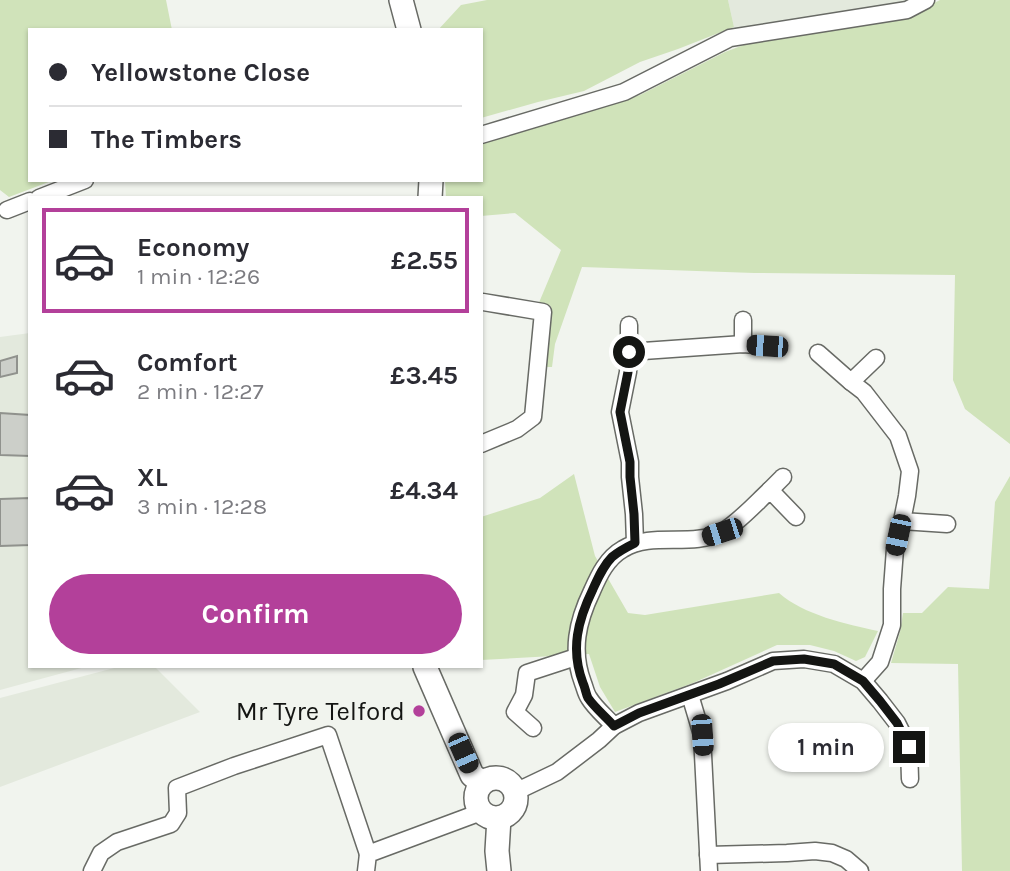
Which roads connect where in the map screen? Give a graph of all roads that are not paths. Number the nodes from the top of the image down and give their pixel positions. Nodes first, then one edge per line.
1 (401, 0) edge
2 (926, 0) edge
3 (408, 28) edge
4 (483, 134) edge
5 (80, 182) edge
6 (44, 196) edge
7 (28, 202) edge
8 (7, 210) dead end
9 (483, 302) edge
10 (743, 320) dead end
11 (629, 324) dead end
12 (743, 344) junction
13 (767, 346) dead end
14 (629, 352) junction
15 (818, 353) dead end
16 (876, 358) dead end
17 (851, 382) junction
18 (483, 443) edge
19 (783, 477) dead end
20 (770, 490) junction
21 (796, 517) dead end
22 (902, 521) junction
23 (947, 524) dead end
24 (635, 543) junction
25 (576, 657) junction
26 (425, 668) edge
27 (863, 681) junction
28 (690, 695) junction
29 (614, 726) junction
30 (533, 728) dead end
31 (910, 779) dead end
32 (482, 783) junction
33 (515, 792) junction
34 (490, 815) junction
35 (368, 854) junction
36 (708, 863) edge
37 (92, 871) edge
38 (366, 871) edge
39 (499, 871) edge
40 (860, 871) edge

1 - 3 street
2 - 4 street
5 - 6 street
7 - 8 street
9 - 18 street
10 - 12 street
11 - 14 street
12 - 13 street
12 - 14 street
14 - 24 street
15 - 17 street
16 - 17 street
17 - 22 street
19 - 20 street
20 - 21 street
20 - 24 street
22 - 23 street
22 - 27 street
24 - 25 street
25 - 29 street
25 - 30 street
26 - 32 street
27 - 28 street
27 - 31 street
28 - 29 street
28 - 36 street
29 - 33 street
32 - 33 street
32 - 34 street
33 - 34 street
34 - 35 street
34 - 39 street
35 - 37 street
35 - 38 street
36 - 40 street

